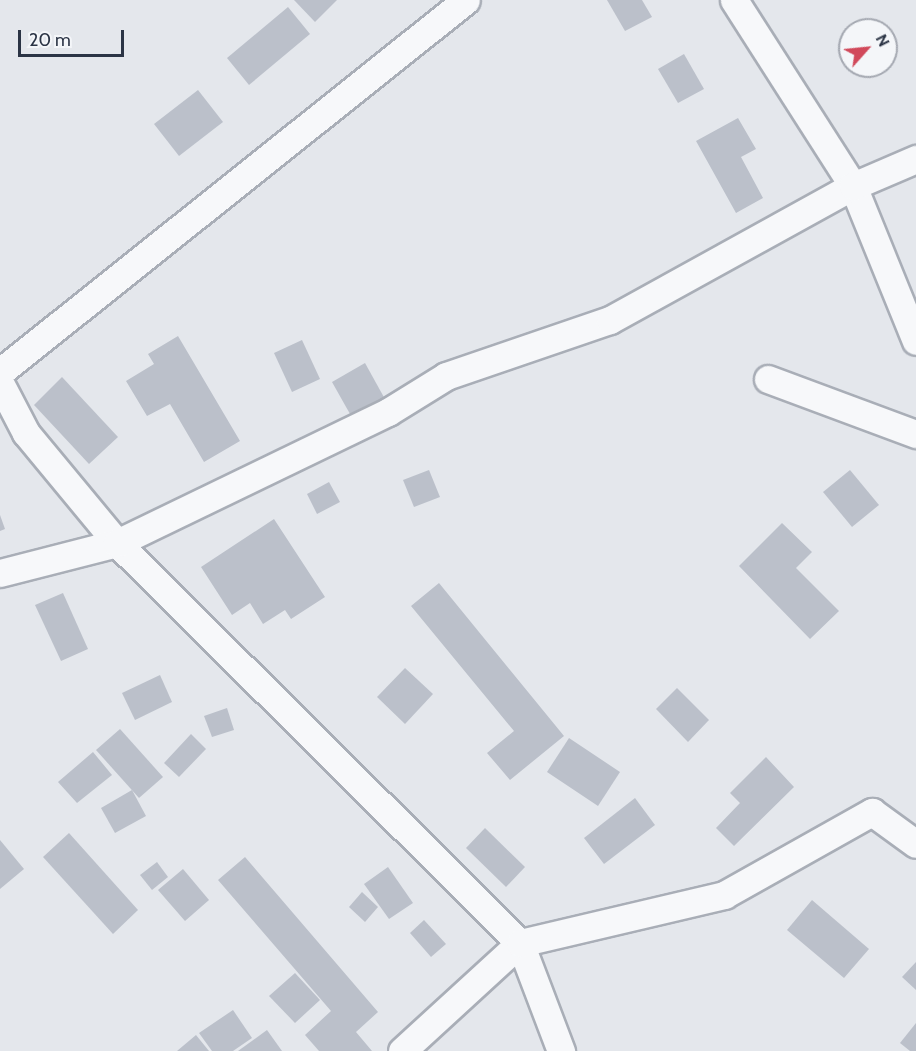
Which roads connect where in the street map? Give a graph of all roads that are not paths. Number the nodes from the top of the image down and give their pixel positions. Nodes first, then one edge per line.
1 (466, 0) edge
2 (734, 0) edge
3 (916, 159) edge
4 (853, 186) junction
5 (916, 341) edge
6 (0, 372) edge
7 (768, 379) dead end
8 (0, 383) edge
9 (916, 434) edge
10 (117, 543) junction
11 (0, 573) edge
12 (916, 844) edge
13 (520, 943) junction
14 (402, 1051) edge
15 (561, 1051) edge

1 - 6 street
2 - 4 street
3 - 4 street
4 - 5 street
4 - 10 street
7 - 9 street
8 - 10 street
10 - 11 street
10 - 13 street
12 - 13 street
13 - 14 street
13 - 15 street

